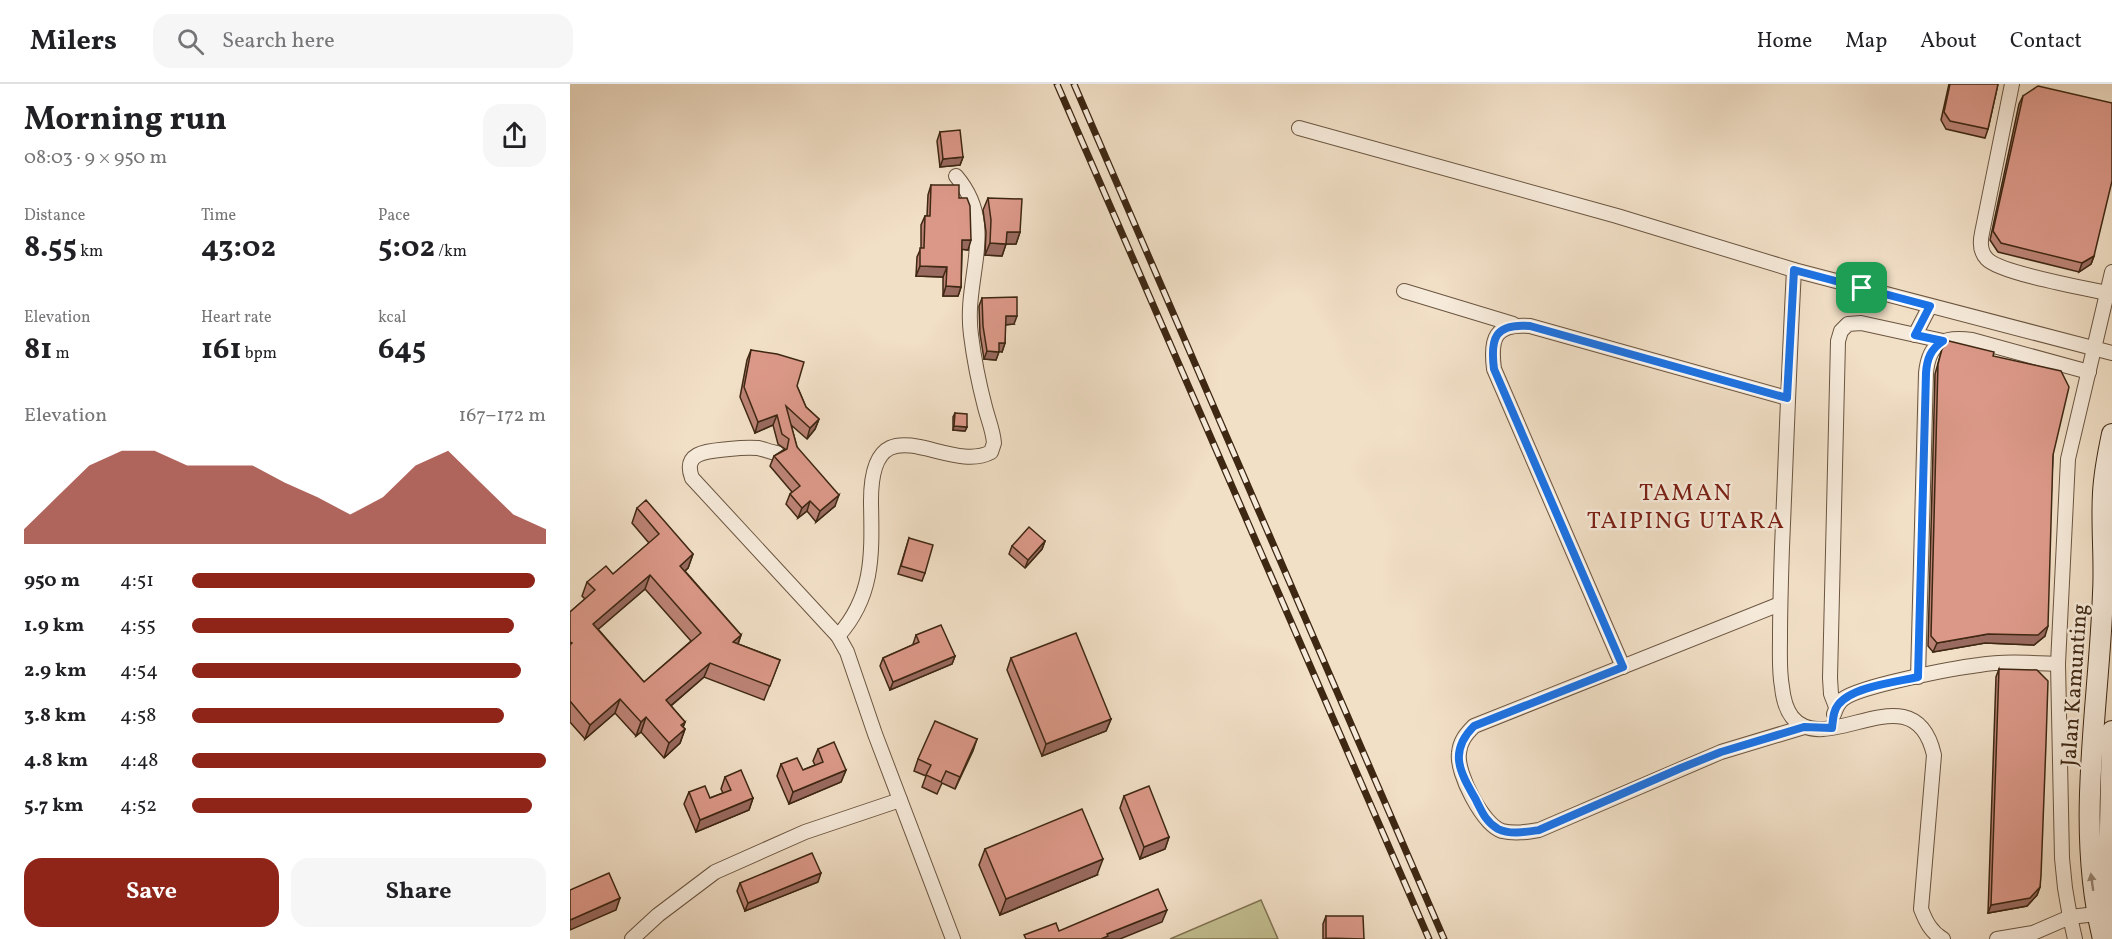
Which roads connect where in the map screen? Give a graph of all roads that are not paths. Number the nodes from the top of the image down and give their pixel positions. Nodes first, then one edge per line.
1 (2012, 84) edge
2 (1299, 128) dead end
3 (956, 176) dead end
4 (1794, 270) junction
5 (2112, 272) edge
6 (1404, 291) dead end
7 (2107, 293) junction
8 (1930, 306) junction
9 (1513, 324) junction
10 (1915, 335) junction
11 (1943, 341) junction
12 (2094, 349) junction
13 (2112, 353) edge
14 (2089, 372) junction
15 (1787, 398) junction
16 (2112, 434) edge
17 (777, 453) edge
18 (1780, 604) junction
19 (838, 636) junction
20 (2058, 664) junction
21 (1623, 667) junction
22 (1918, 677) junction
23 (1836, 707) junction
24 (1804, 727) junction
25 (1832, 728) junction
26 (2112, 731) edge
27 (900, 800) junction
28 (2096, 914) junction
29 (2070, 917) junction
30 (632, 939) edge
31 (953, 939) edge
32 (1943, 939) edge
33 (1997, 939) edge
34 (2074, 939) edge
35 (2103, 939) edge
36 (2108, 939) edge

1 - 7 street
2 - 4 street
3 - 19 street
4 - 8 street
4 - 15 street
5 - 7 street
6 - 9 street
7 - 12 street
8 - 10 street
8 - 12 street
9 - 15 street
9 - 21 street
10 - 11 street
10 - 23 street
11 - 14 street
11 - 22 street
12 - 13 street
12 - 14 street
14 - 20 street
15 - 18 street
28 -> 16 main road, Jalan Kamunting
17 - 19 street
18 - 21 street
18 - 24 street
19 - 27 street
20 - 22 street
20 - 29 street
21 - 24 street
22 - 23 street
23 - 25 street
24 - 25 street
25 - 32 street
26 - 36 main road
27 - 30 street
27 - 31 street
28 - 29 street
28 - 35 main road, Jalan Kamunting
29 - 33 street
29 - 34 street

